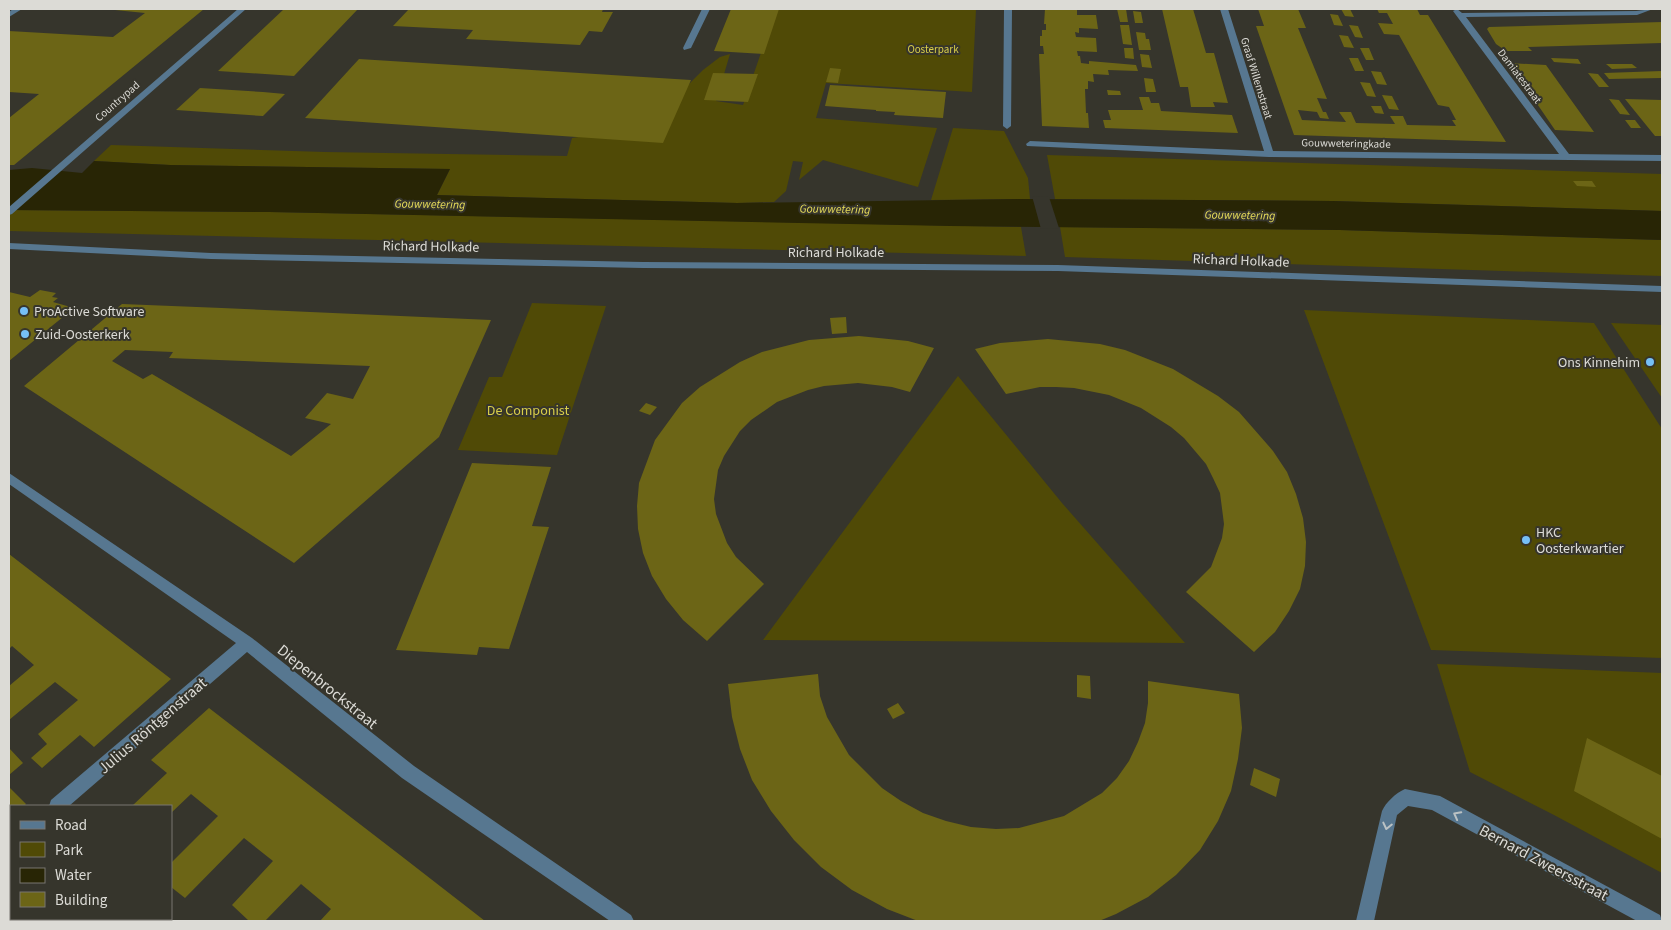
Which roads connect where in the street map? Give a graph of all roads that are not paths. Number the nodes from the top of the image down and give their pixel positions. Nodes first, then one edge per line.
1 (18, 9) edge
2 (242, 9) edge
3 (706, 9) edge
4 (1008, 9) edge
5 (1224, 9) edge
6 (1649, 9) edge
7 (1457, 12) edge
8 (9, 15) edge
9 (687, 48) dead end
10 (1007, 126) dead end
11 (1030, 144) dead end
12 (1269, 154) junction
13 (1566, 157) junction
14 (1662, 158) edge
15 (9, 212) edge
16 (9, 246) edge
17 (1662, 289) edge
18 (9, 478) edge
19 (247, 643) junction
20 (58, 805) edge
21 (625, 921) edge
22 (1365, 921) edge
23 (1654, 921) edge

1 - 8 street
2 - 15 street, Countrypad
3 - 9 street
4 - 10 street
5 - 12 street, Graaf Willemstraat
6 - 7 street
7 - 13 street, Damiatestraat
11 - 12 street, Gouwweteringkade
12 - 13 street, Gouwweteringkade
13 - 14 street, Gouwweteringkade
16 - 17 street, Richard Holkade
18 - 19 street, Diepenbrockstraat
19 - 20 street, Julius Röntgenstraat
19 - 21 street, Diepenbrockstraat
23 -> 22 street, Bernard Zweersstraat

